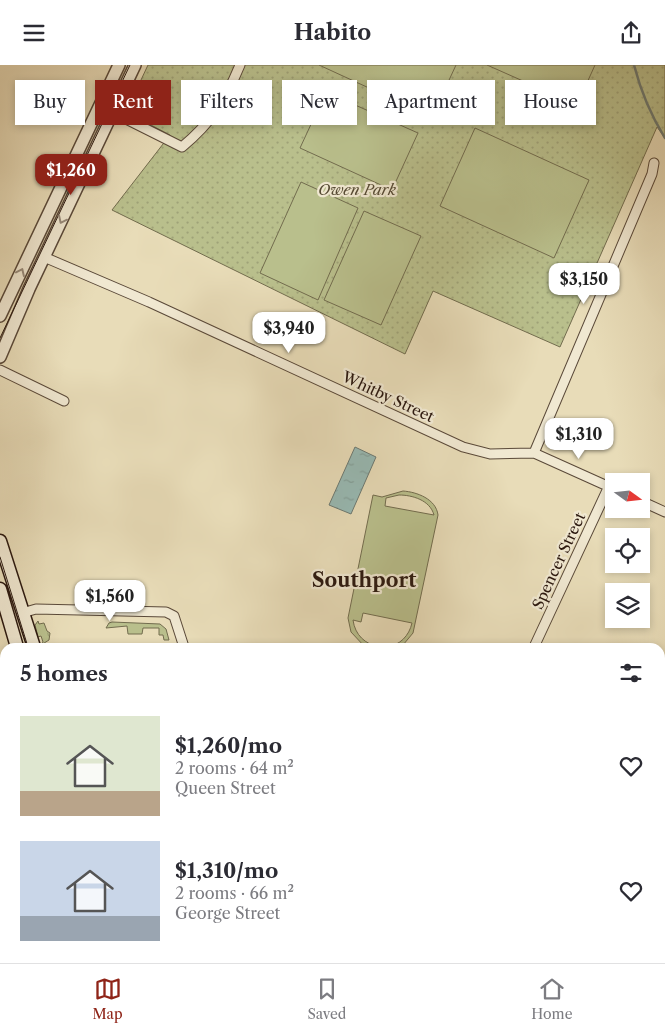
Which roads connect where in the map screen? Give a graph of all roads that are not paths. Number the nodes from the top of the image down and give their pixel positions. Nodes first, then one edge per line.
1 (119, 65) edge
2 (135, 65) edge
3 (240, 65) edge
4 (112, 80) edge
5 (128, 80) edge
6 (95, 116) edge
7 (107, 125) edge
8 (139, 125) edge
9 (654, 163) dead end
10 (44, 257) junction
11 (0, 316) edge
12 (0, 357) edge
13 (0, 371) edge
14 (64, 401) dead end
15 (534, 453) junction
16 (605, 485) edge
17 (605, 500) edge
18 (650, 505) edge
19 (665, 512) edge
20 (0, 541) edge
21 (0, 589) edge
22 (22, 613) junction
23 (16, 643) edge
24 (33, 643) edge
25 (183, 643) edge
26 (536, 643) edge

1 - 4 street
2 - 5 street
3 - 8 street
11 -> 6 street
7 -> 10 street
9 - 15 street
10 - 12 street
10 - 15 street, Whitby Street
13 - 14 street
15 - 16 street
17 - 26 street, Spencer Street
18 - 19 street
20 - 22 main road
21 - 23 main road
22 - 24 main road
22 - 25 street

